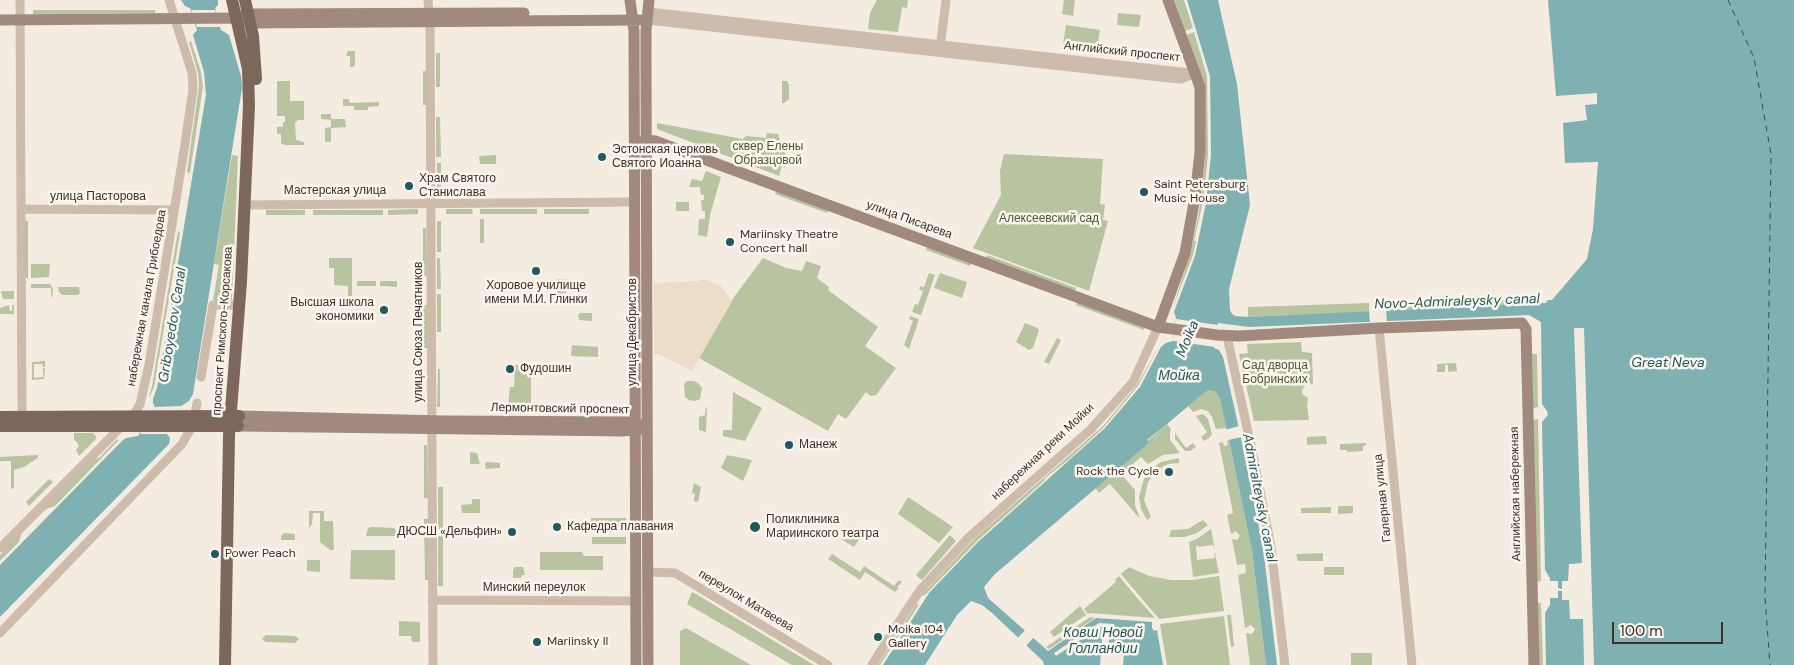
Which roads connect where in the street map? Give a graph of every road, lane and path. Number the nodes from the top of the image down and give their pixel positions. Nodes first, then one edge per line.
1 (20, 0) edge
2 (169, 0) edge
3 (232, 0) edge
4 (245, 0) edge
5 (428, 0) edge
6 (630, 0) edge
7 (649, 0) edge
8 (946, 0) edge
9 (1168, 0) edge
10 (632, 16) junction
11 (648, 16) junction
12 (246, 18) junction
13 (430, 18) junction
14 (175, 19) junction
15 (0, 20) edge
16 (21, 20) junction
17 (940, 48) junction
18 (1195, 73) junction
19 (646, 140) junction
20 (634, 145) junction
21 (635, 202) junction
22 (431, 203) junction
23 (249, 204) junction
24 (21, 209) junction
25 (174, 210) junction
26 (240, 305) junction
27 (1522, 323) joint
28 (1158, 326) junction
29 (1379, 328) junction
30 (1222, 336) junction
31 (201, 377) dead end
32 (195, 415) junction
33 (0, 417) edge
34 (126, 421) junction
35 (234, 421) junction
36 (22, 422) junction
37 (432, 425) junction
38 (0, 426) edge
39 (635, 427) junction
40 (647, 427) junction
41 (0, 548) edge
42 (648, 572) junction
43 (432, 600) junction
44 (636, 601) junction
45 (0, 633) edge
46 (225, 665) edge
47 (233, 665) edge
48 (433, 665) edge
49 (636, 665) edge
50 (648, 665) edge
51 (828, 665) edge
52 (872, 665) edge
53 (1286, 665) edge
54 (1412, 665) edge
55 (1534, 665) edge

1 - 16 street
2 - 14 street, набережная канала Грибоедова
3 - 12 main road, проспект Римского-Корсакова
4 - 12 main road, проспект Римского-Корсакова
5 - 13 street, улица Союза Печатников
6 - 10 main road, улица Декабристов
7 - 11 main road, улица Декабристов
8 - 17 street
9 - 18 main road, набережная реки Мойки
10 - 11 main road, Английский проспект
10 - 13 main road, Английский проспект
10 - 20 main road, улица Декабристов
11 - 17 street, Английский проспект
11 - 19 main road, улица Декабристов
12 - 13 main road, Английский проспект
12 - 14 main road, Английский проспект
12 - 23 main road, проспект Римского-Корсакова
13 - 22 street, улица Союза Печатников
14 - 16 main road
14 - 25 street, набережная канала Грибоедова
15 - 16 main road
16 - 24 street
17 - 18 street, Английский проспект
18 - 28 main road, набережная реки Мойки
19 - 20 main road
19 - 28 main road, улица Писарева
19 - 40 main road, улица Декабристов
20 - 21 main road, улица Декабристов
21 - 22 street, Мастерская улица
21 - 39 main road, улица Декабристов
22 - 23 street, Мастерская улица
22 - 37 street, улица Союза Печатников
23 - 26 main road, проспект Римского-Корсакова
23 - 35 main road, проспект Римского-Корсакова
24 - 25 street, улица Пасторова
24 - 36 street
25 - 34 street, набережная канала Грибоедова
26 - 31 street
26 - 35 main road, проспект Римского-Корсакова
27 - 29 main road, улица Писарева
27 - 55 main road, Английская набережная
28 - 30 main road, улица Писарева
28 - 52 street, набережная реки Мойки
29 - 30 main road, улица Писарева
29 - 54 street, Галерная улица
30 - 53 street
32 - 34 main road, Лермонтовский проспект
32 - 35 main road, Лермонтовский проспект
32 - 45 street
33 - 36 main road
34 - 36 main road
34 - 41 street, набережная канала Грибоедова
35 - 37 main road, Лермонтовский проспект
35 - 46 main road, проспект Римского-Корсакова
35 - 47 main road, проспект Римского-Корсакова
36 - 38 main road
37 - 39 main road, Лермонтовский проспект
37 - 43 street, улица Союза Печатников
39 - 40 main road, Лермонтовский проспект
39 - 44 main road, улица Декабристов
40 - 42 main road, улица Декабристов
42 - 50 main road, улица Декабристов
42 - 51 street, переулок Матвеева
43 - 44 street, Минский переулок
43 - 48 street, улица Союза Печатников
44 - 49 main road, улица Декабристов

